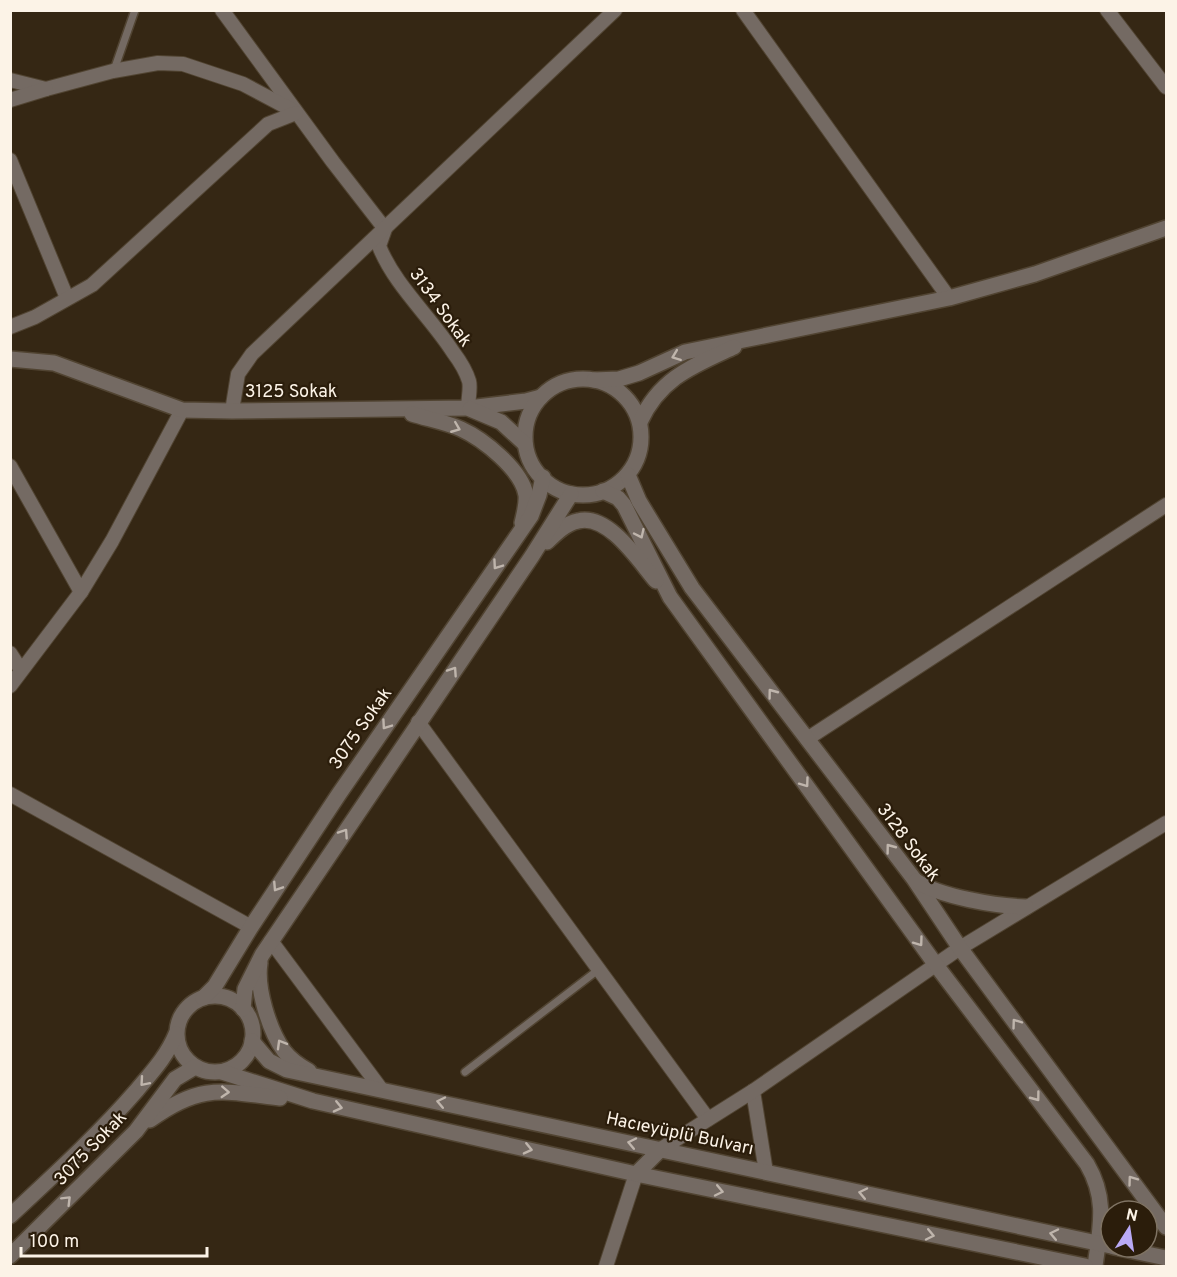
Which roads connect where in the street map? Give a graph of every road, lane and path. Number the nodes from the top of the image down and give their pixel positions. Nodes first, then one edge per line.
1 (135, 10) edge
2 (222, 10) edge
3 (615, 10) edge
4 (743, 10) edge
5 (1107, 10) edge
6 (113, 71) junction
7 (10, 80) edge
8 (1167, 87) edge
9 (46, 89) junction
10 (10, 100) edge
11 (296, 113) junction
12 (10, 160) edge
13 (1167, 228) edge
14 (385, 229) junction
15 (68, 298) junction
16 (949, 298) junction
17 (10, 327) edge
18 (753, 339) junction
19 (10, 359) edge
20 (594, 380) junction
21 (541, 397) junction
22 (468, 408) junction
23 (182, 410) junction
24 (401, 410) junction
25 (232, 411) junction
26 (640, 422) junction
27 (525, 444) junction
28 (10, 466) edge
29 (628, 475) junction
30 (543, 477) junction
31 (603, 491) junction
32 (571, 494) junction
33 (1167, 505) edge
34 (521, 530) junction
35 (532, 556) junction
36 (81, 592) junction
37 (670, 597) junction
38 (10, 653) edge
39 (21, 670) junction
40 (10, 686) edge
41 (418, 722) junction
42 (807, 738) junction
43 (785, 755) junction
44 (10, 794) edge
45 (1167, 823) edge
46 (914, 879) junction
47 (1026, 907) junction
48 (251, 927) junction
49 (271, 941) junction
50 (960, 948) junction
51 (262, 955) junction
52 (936, 965) junction
53 (597, 970) junction
54 (203, 998) junction
55 (243, 1009) junction
56 (176, 1034) junction
57 (252, 1041) junction
58 (195, 1067) junction
59 (222, 1072) junction
60 (465, 1072) dead end
61 (326, 1078) junction
62 (381, 1089) junction
63 (753, 1091) junction
64 (313, 1101) junction
65 (708, 1119) junction
66 (136, 1131) junction
67 (661, 1149) junction
68 (766, 1172) junction
69 (636, 1174) junction
70 (1100, 1199) edge
71 (10, 1216) edge
72 (1167, 1227) edge
73 (1099, 1244) edge
74 (10, 1256) edge
75 (606, 1266) edge
76 (1085, 1266) edge

1 - 6 lane
2 - 11 street
3 - 14 street
4 - 16 street
5 - 8 street
6 - 9 street
6 - 11 street
7 - 9 street
9 - 10 street
11 - 14 street
11 - 15 street
12 - 15 street
13 - 16 street
14 - 22 street, 3134 Sokak
14 - 25 street
15 - 17 street
16 - 18 street
18 -> 20 street
18 - 26 street
19 - 23 street, 3125 Sokak
20 - 21 street
20 - 26 street
21 - 22 street, 3125 Sokak
21 - 27 street
22 - 24 street, 3125 Sokak
22 - 27 street, 3125 Sokak
23 - 25 street, 3125 Sokak
23 - 36 street
24 - 25 street, 3125 Sokak
24 -> 34 street, 3125 Sokak
26 - 29 street
27 - 30 street
28 - 36 street
29 - 31 street
42 -> 29 street, 3128 Sokak
30 - 32 street
30 - 34 street, 3075 Sokak
31 - 32 street
31 -> 37 street
32 - 35 street
33 - 42 street
34 -> 48 street, 3075 Sokak
35 - 37 street
41 -> 35 street
36 - 39 street
37 - 43 street
38 - 39 street
39 - 40 street
49 -> 41 street
41 - 53 street
42 - 43 street
46 -> 42 street, 3128 Sokak
43 -> 52 street
44 - 48 street
45 - 47 street
46 - 47 street
46 - 50 street, 3128 Sokak
47 - 50 street
48 - 54 street, 3075 Sokak
49 - 51 street
49 - 62 street
50 - 52 street
72 -> 50 street, 3128 Sokak
51 - 55 street
61 -> 51 street
52 - 63 street
52 -> 70 street
53 - 60 lane
53 - 65 street
54 - 55 street
54 - 56 street
55 - 57 street
56 - 58 street
56 -> 71 street, 3075 Sokak
57 - 59 street
57 - 61 street, Hacıeyüplü Bulvarı
58 - 59 street
58 - 66 street, 3075 Sokak
59 - 64 street
61 - 62 street, Hacıeyüplü Bulvarı
67 -> 62 street, Hacıeyüplü Bulvarı
63 - 65 street
63 - 68 street
66 -> 64 street
64 -> 69 street
65 - 67 street
74 -> 66 street, 3075 Sokak
67 - 68 street, Hacıeyüplü Bulvarı
67 - 69 street
73 -> 68 street, Hacıeyüplü Bulvarı
69 - 75 street
69 -> 76 street

